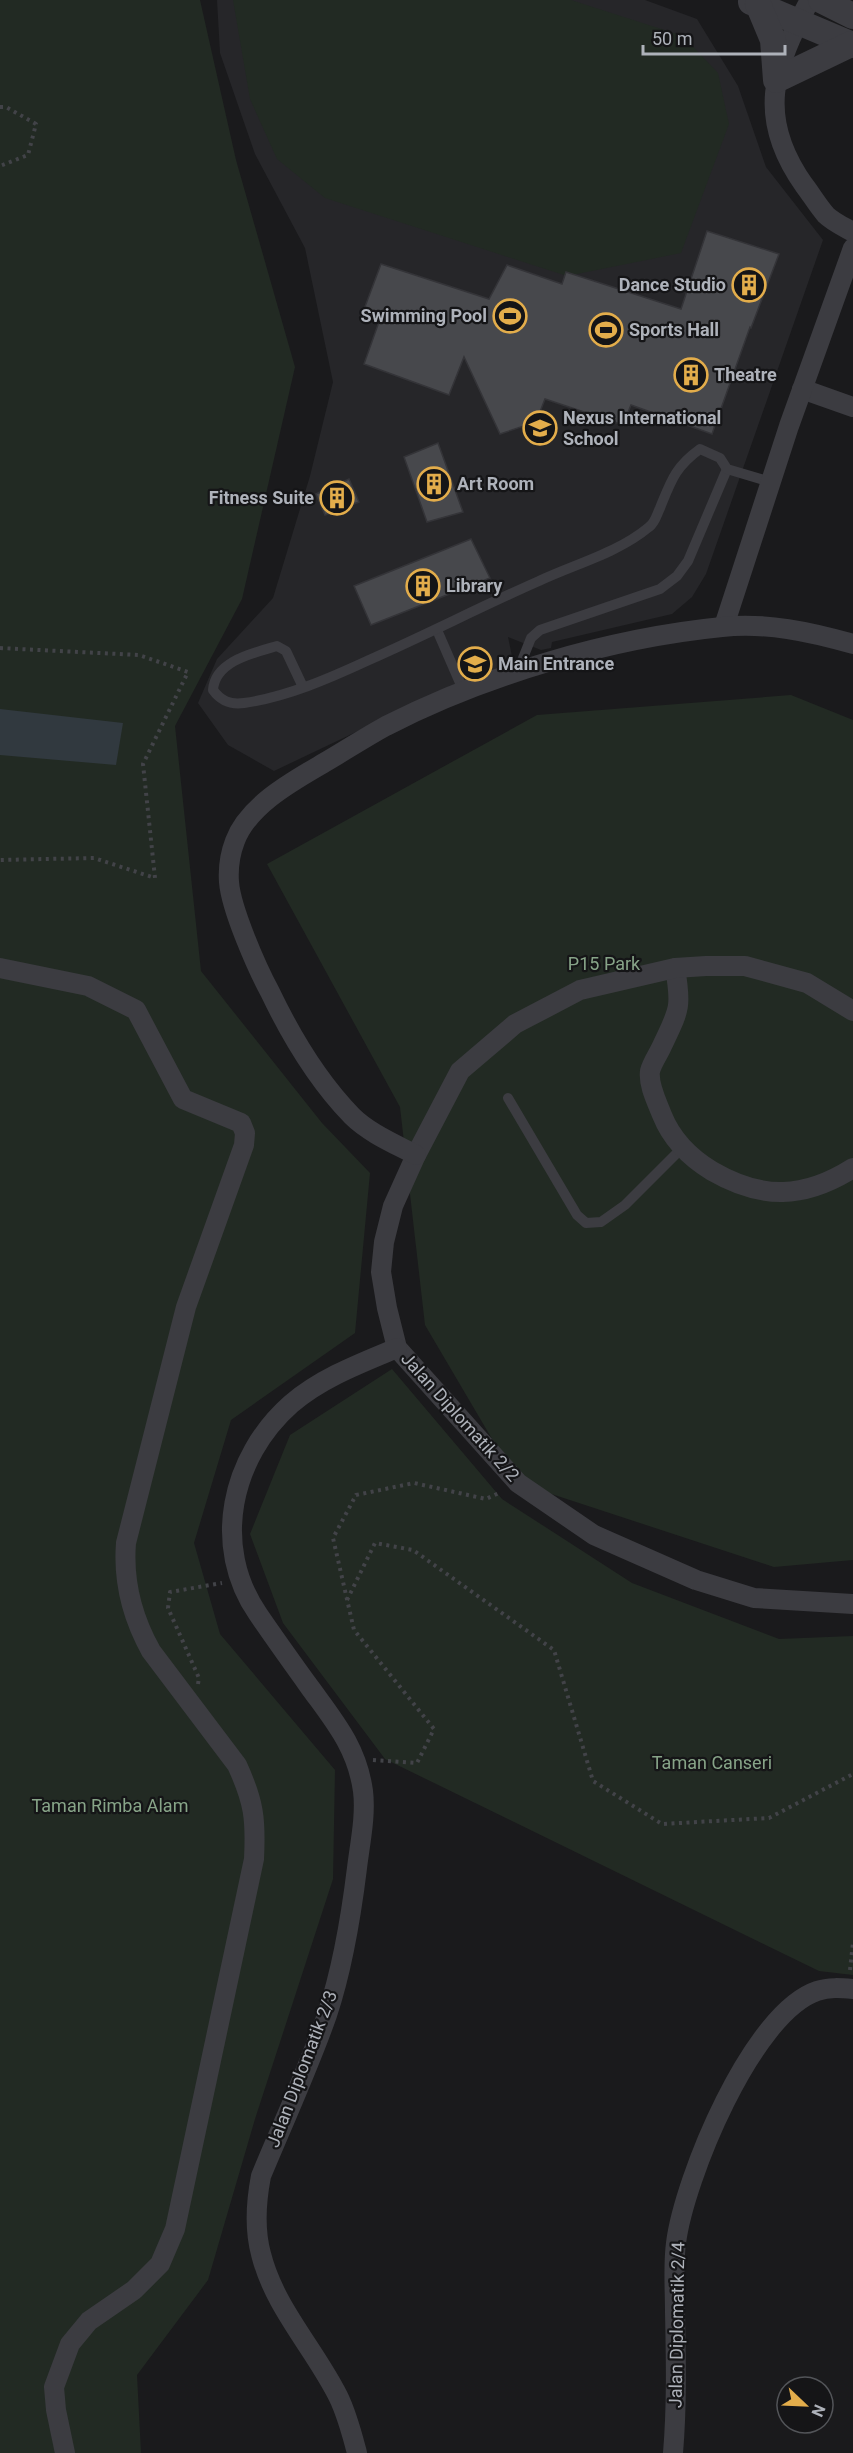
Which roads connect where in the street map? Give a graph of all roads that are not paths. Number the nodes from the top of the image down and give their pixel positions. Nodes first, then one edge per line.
1 (821, 0) edge
2 (752, 2) edge
3 (804, 11) edge
4 (853, 16) edge
5 (852, 44) edge
6 (776, 80) junction
7 (853, 232) edge
8 (853, 248) edge
9 (802, 389) junction
10 (853, 407) edge
11 (727, 468) junction
12 (771, 482) junction
13 (724, 626) junction
14 (436, 630) junction
15 (853, 644) edge
16 (517, 673) junction
17 (303, 687) junction
18 (464, 692) junction
19 (0, 968) edge
20 (675, 968) junction
21 (853, 1011) edge
22 (508, 1098) dead end
23 (681, 1149) junction
24 (416, 1155) junction
25 (853, 1168) edge
26 (397, 1348) junction
27 (853, 1604) edge
28 (851, 1989) edge
29 (65, 2453) edge
30 (357, 2453) edge
31 (672, 2453) edge

1 - 4 street
2 - 3 street
2 - 6 street
3 - 5 street
3 - 6 street
5 - 6 street
6 - 7 street
8 - 9 street
9 - 10 street
9 - 12 street
11 - 12 lane
11 - 14 lane
11 - 16 lane
12 - 13 street
13 - 15 street
13 - 16 street
14 - 17 lane
14 - 18 lane
16 - 18 street
17 - 17 lane
18 - 24 street
19 - 29 street
20 - 21 street, Jalan Diplomatik 2/2
20 - 23 street
20 - 24 street, Jalan Diplomatik 2/2
22 - 23 lane
23 - 25 street
24 - 26 street, Jalan Diplomatik 2/2
26 - 27 street, Jalan Diplomatik 2/2
26 - 30 street, Jalan Diplomatik 2/3
28 - 31 street, Jalan Diplomatik 2/4

